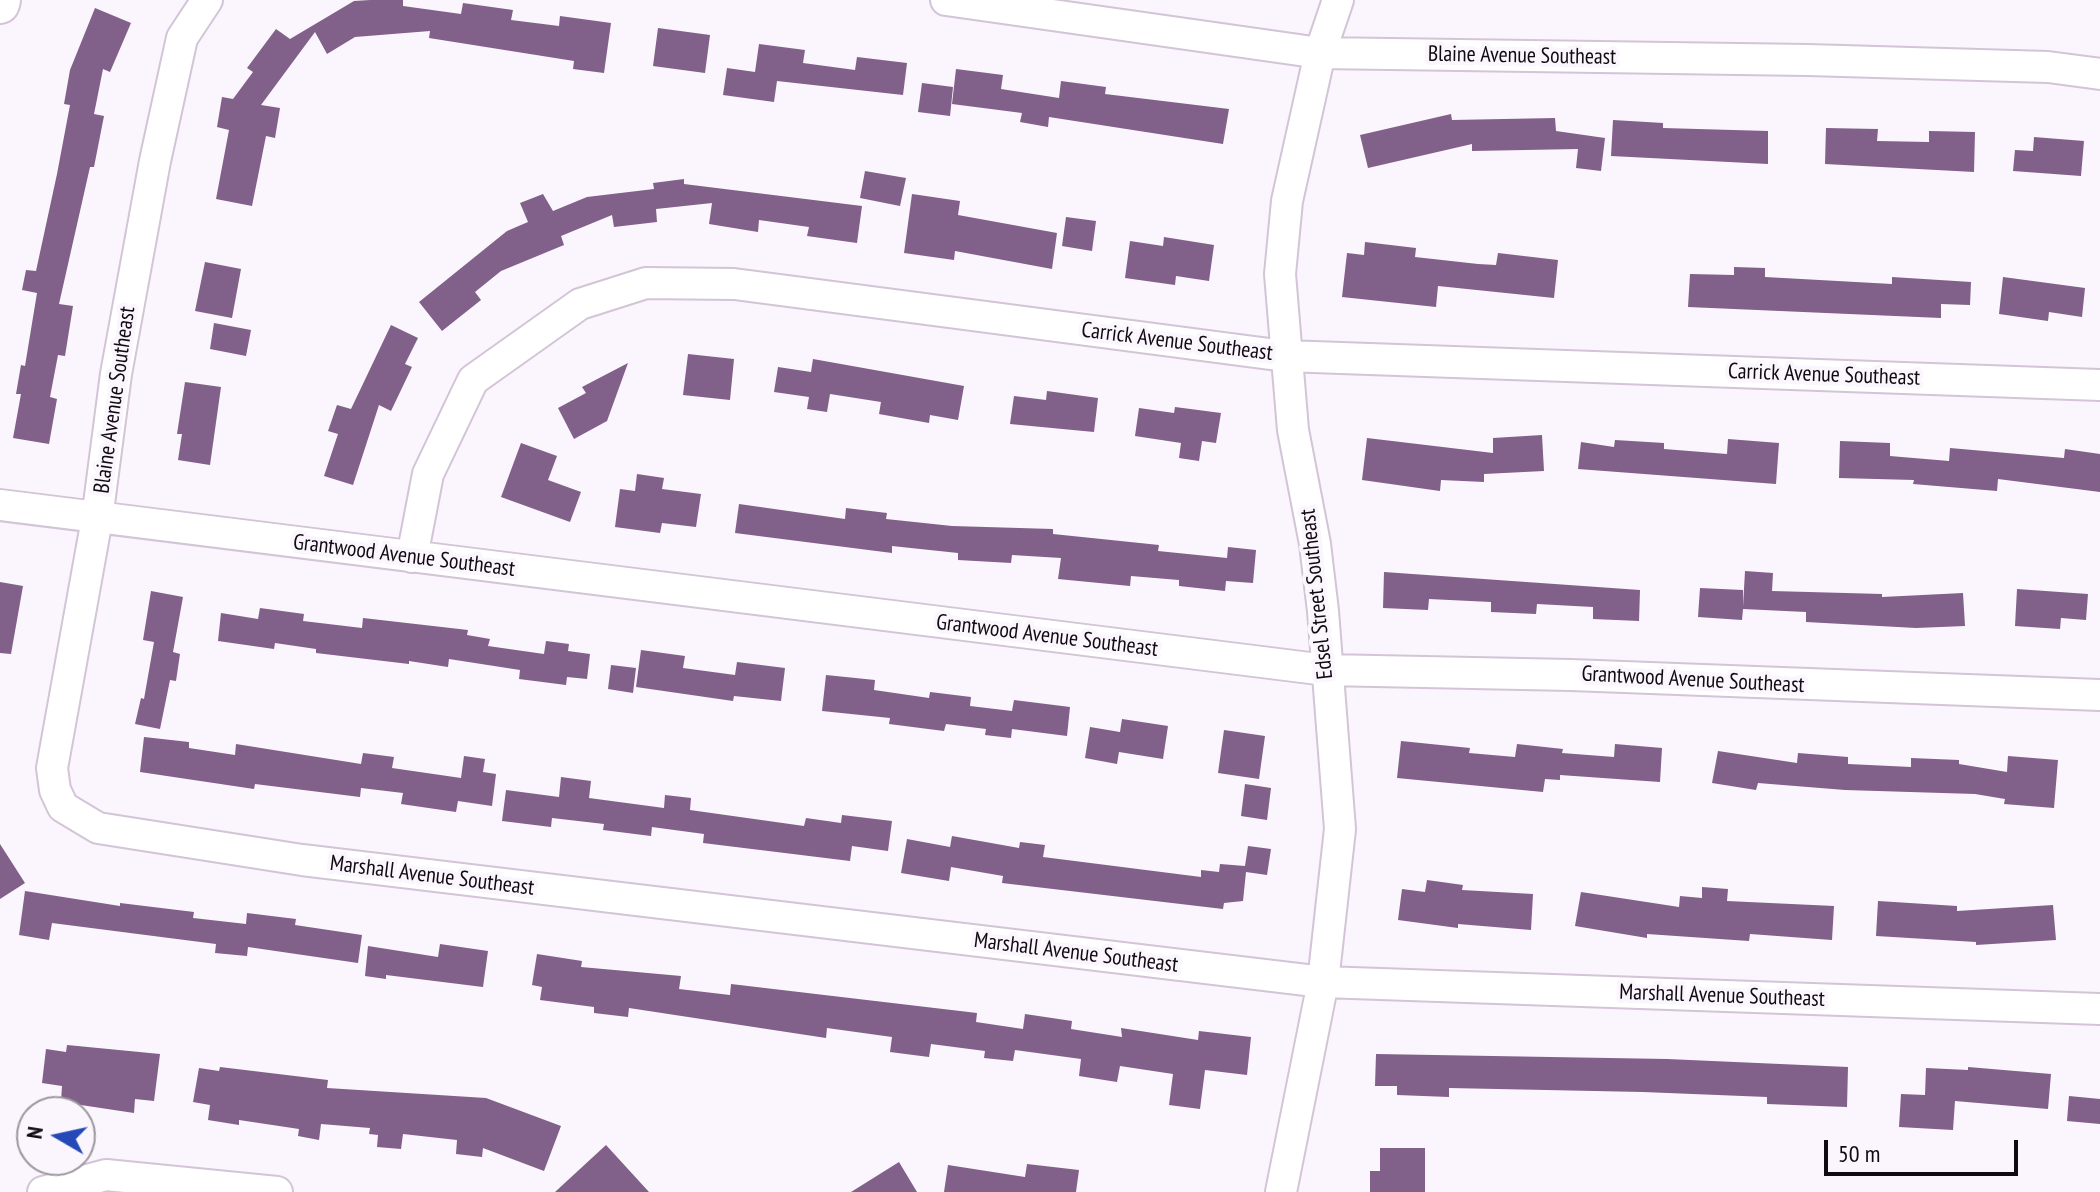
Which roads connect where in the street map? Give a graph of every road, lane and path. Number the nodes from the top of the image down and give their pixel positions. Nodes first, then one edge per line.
1 (207, 0) edge
2 (946, 0) edge
3 (1338, 0) edge
4 (1320, 53) junction
5 (2100, 74) edge
6 (1285, 356) junction
7 (2100, 385) edge
8 (0, 505) edge
9 (97, 519) junction
10 (412, 557) junction
11 (1326, 670) junction
12 (2100, 695) edge
13 (63, 807) joint
14 (1323, 982) junction
15 (2100, 1009) edge
16 (43, 1192) edge
17 (277, 1192) edge
18 (1281, 1192) edge

1 - 9 street, Blaine Avenue Southeast
2 - 4 street, Blaine Avenue Southeast
3 - 4 street, Edsel Street Southeast
4 - 5 street, Blaine Avenue Southeast
4 - 6 street, Edsel Street Southeast
6 - 7 street, Carrick Avenue Southeast
6 - 10 street, Carrick Avenue Southeast
6 - 11 street, Edsel Street Southeast
8 - 9 street, Grantwood Avenue Southeast
9 - 10 street, Grantwood Avenue Southeast
9 - 13 street, Blaine Avenue Southeast
10 - 11 street, Grantwood Avenue Southeast
11 - 12 street, Grantwood Avenue Southeast
11 - 14 street, Edsel Street Southeast
13 - 14 street, Marshall Avenue Southeast
14 - 15 street, Marshall Avenue Southeast
14 - 18 street, Edsel Street Southeast
16 - 17 street

